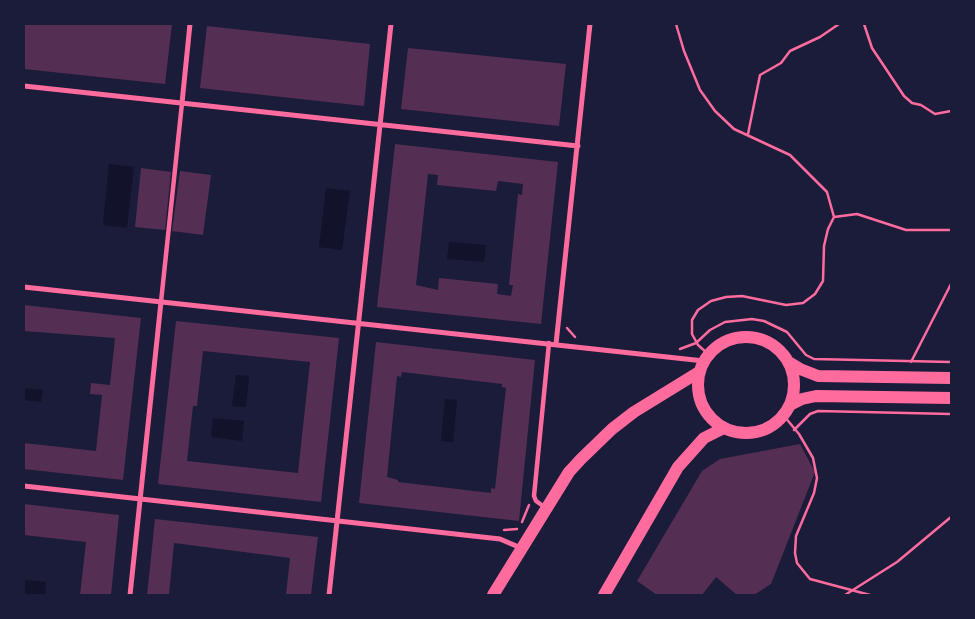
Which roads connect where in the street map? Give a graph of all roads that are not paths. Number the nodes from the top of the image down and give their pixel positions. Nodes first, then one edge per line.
1 (190, 24) edge
2 (391, 24) edge
3 (590, 24) edge
4 (24, 86) edge
5 (182, 103) junction
6 (380, 125) junction
7 (578, 146) junction
8 (24, 287) edge
9 (161, 302) junction
10 (358, 324) junction
11 (549, 343) junction
12 (556, 344) junction
13 (704, 362) junction
14 (790, 363) junction
15 (951, 378) edge
16 (951, 398) edge
17 (792, 404) junction
18 (724, 428) junction
19 (24, 486) edge
20 (140, 498) junction
21 (548, 509) junction
22 (337, 521) junction
23 (524, 549) junction
24 (130, 595) edge
25 (329, 595) edge
26 (493, 595) edge
27 (604, 595) edge

1 - 5 street
2 - 6 street
3 - 7 street
4 - 5 street
5 - 6 street
5 - 9 street
6 - 7 street
6 - 10 street
7 - 12 street
8 - 9 street
9 - 10 street
9 - 20 street
10 - 11 street
10 - 22 street
11 - 12 street
11 - 21 street
12 - 13 street
13 - 14 main road
13 - 18 main road
13 - 21 main road
14 - 15 main road
14 - 17 main road
16 - 17 main road
17 - 18 main road
18 - 27 main road
19 - 20 street
20 - 22 street
20 - 24 street
21 - 23 main road
22 - 23 street
22 - 25 street
23 - 26 main road

